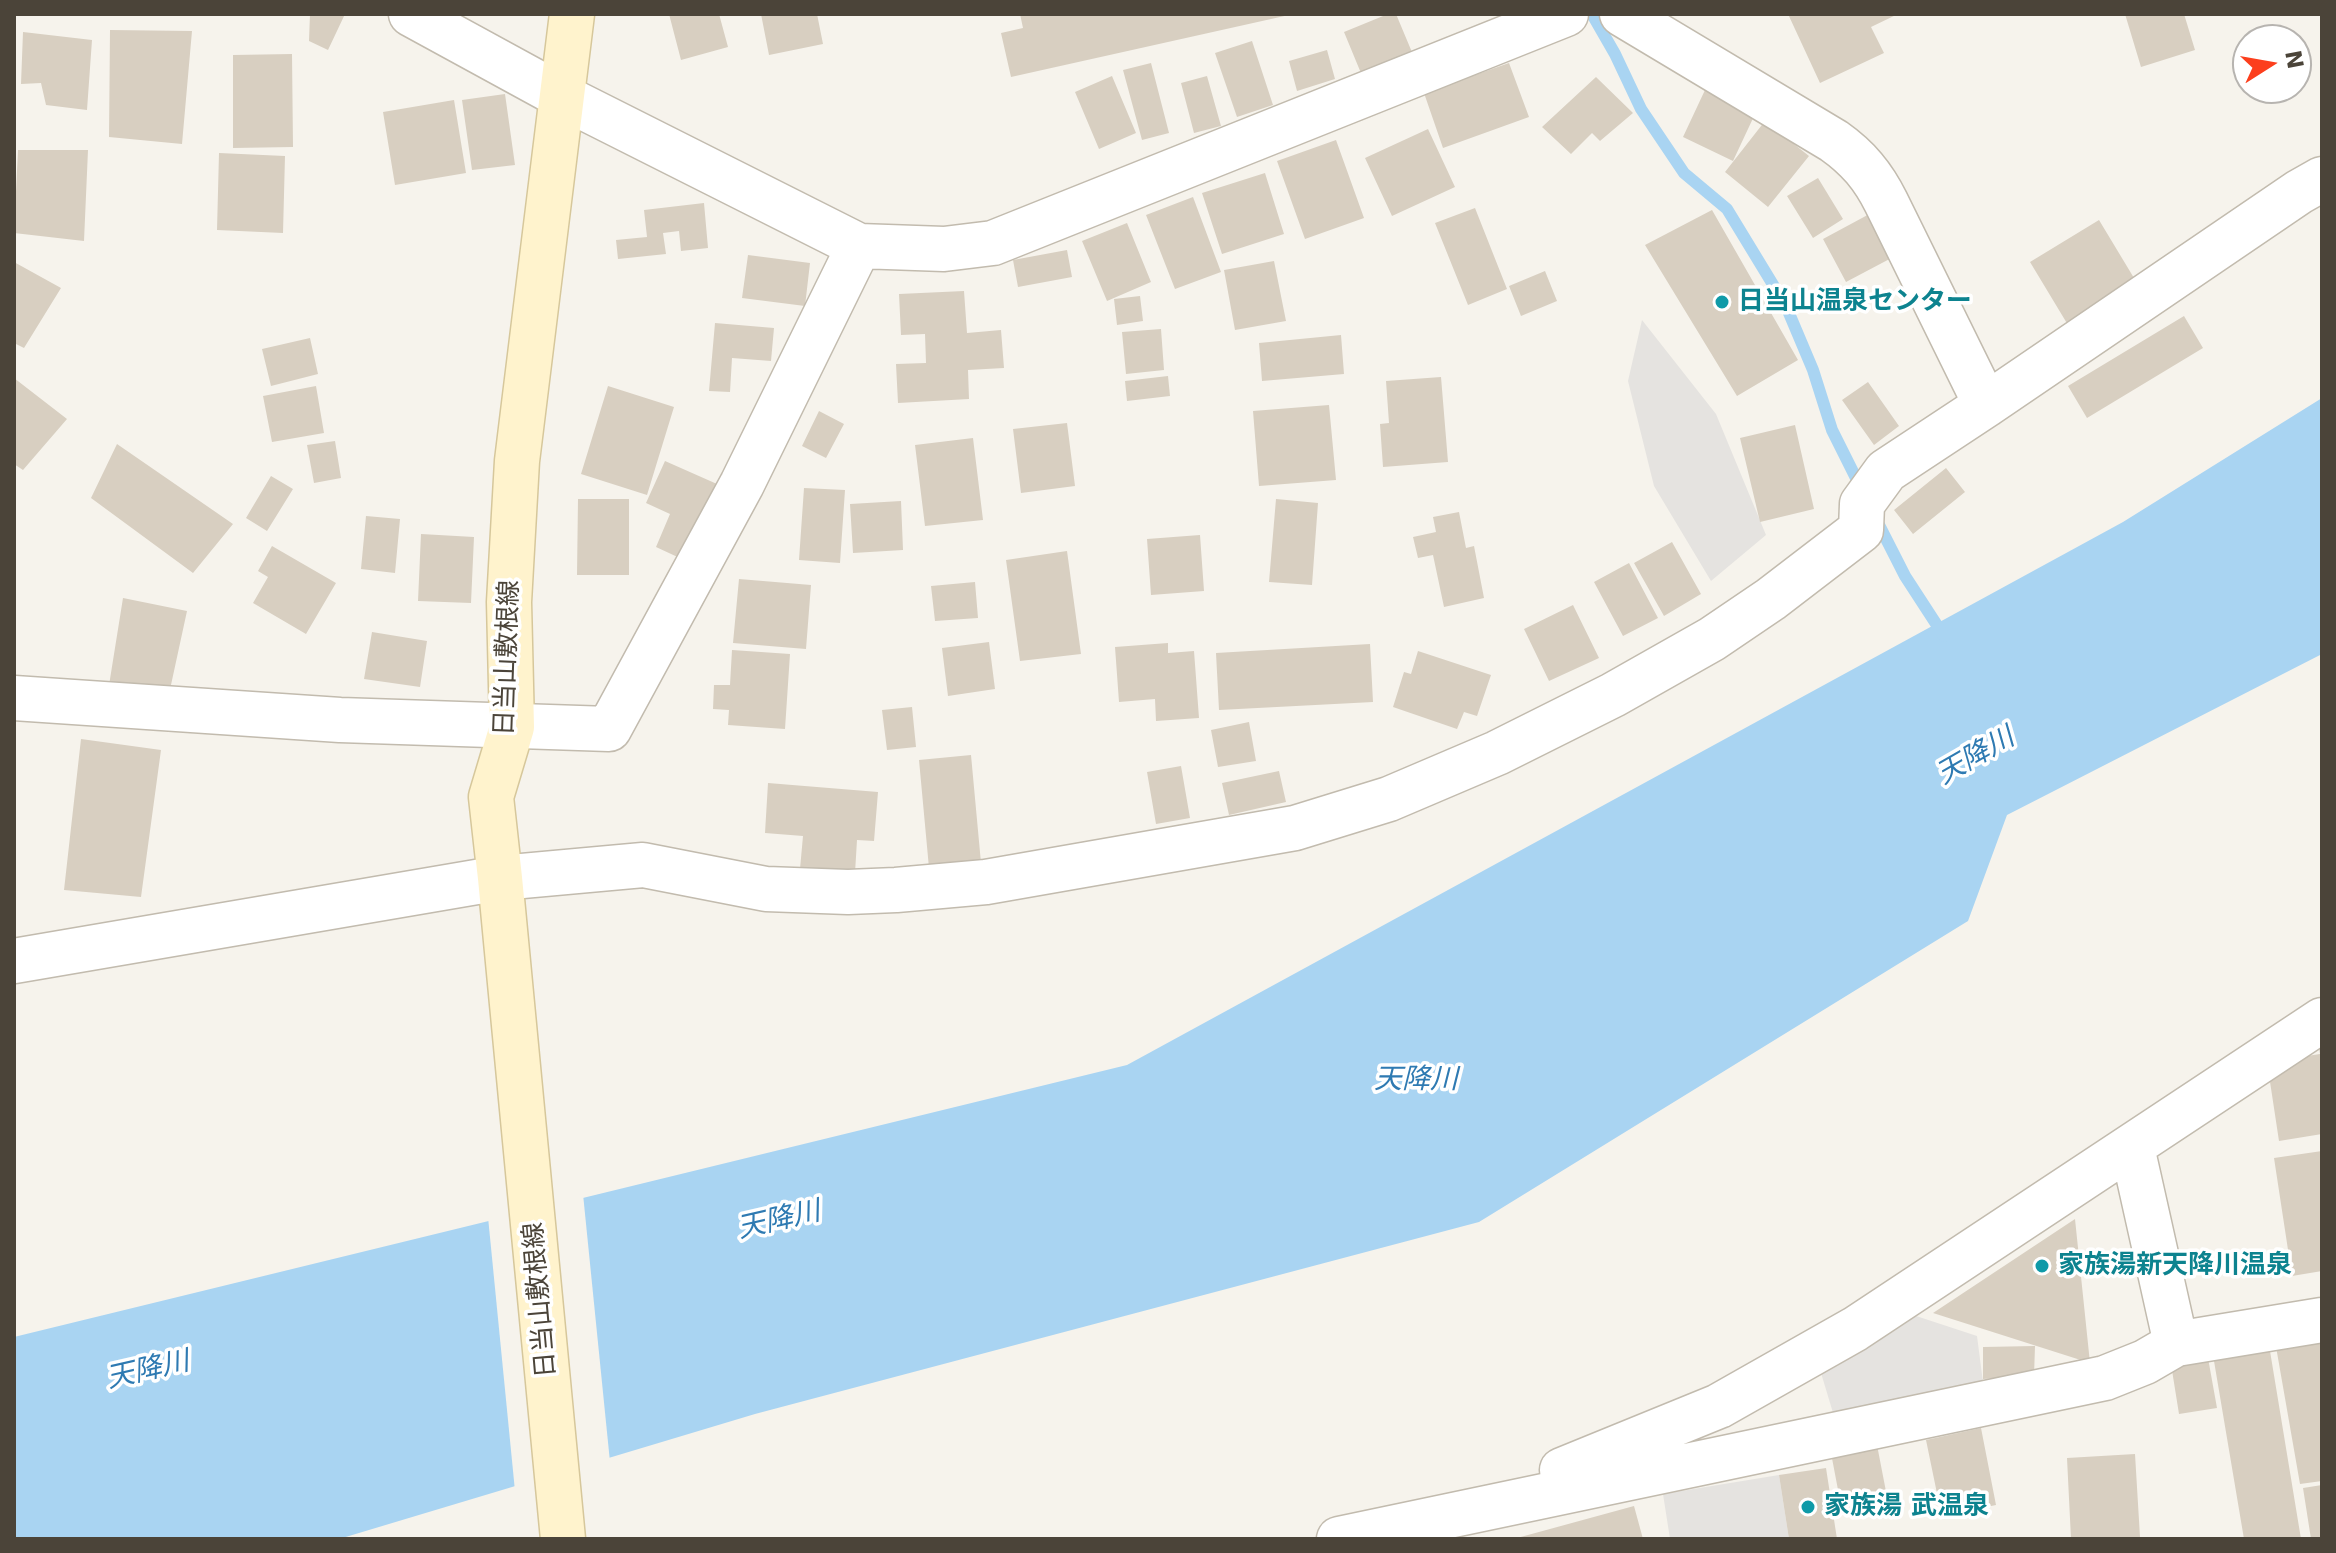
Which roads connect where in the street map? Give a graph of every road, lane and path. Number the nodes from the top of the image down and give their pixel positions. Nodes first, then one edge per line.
1 (411, 14) edge
2 (572, 14) edge
3 (1566, 14) edge
4 (1622, 14) edge
5 (563, 97) junction
6 (2322, 179) edge
7 (859, 246) junction
8 (1986, 405) junction
9 (14, 698) edge
10 (512, 727) junction
11 (500, 878) junction
12 (14, 961) edge
13 (2322, 1020) edge
14 (2132, 1147) junction
15 (2322, 1320) edge
16 (2176, 1344) junction
17 (1456, 1513) junction
18 (1351, 1537) edge
19 (563, 1539) edge

1 - 5 street
2 - 5 main road, 日当山敷根線
3 - 7 street
4 - 8 street
5 - 7 street
5 - 10 main road, 日当山敷根線
6 - 8 street
7 - 10 street
8 - 11 street
9 - 10 street
10 - 11 main road, 日当山敷根線
11 - 12 street
11 - 19 main road, 日当山敷根線
13 - 14 street
14 - 16 street
14 - 17 street
15 - 16 street
16 - 17 street
17 - 18 street

